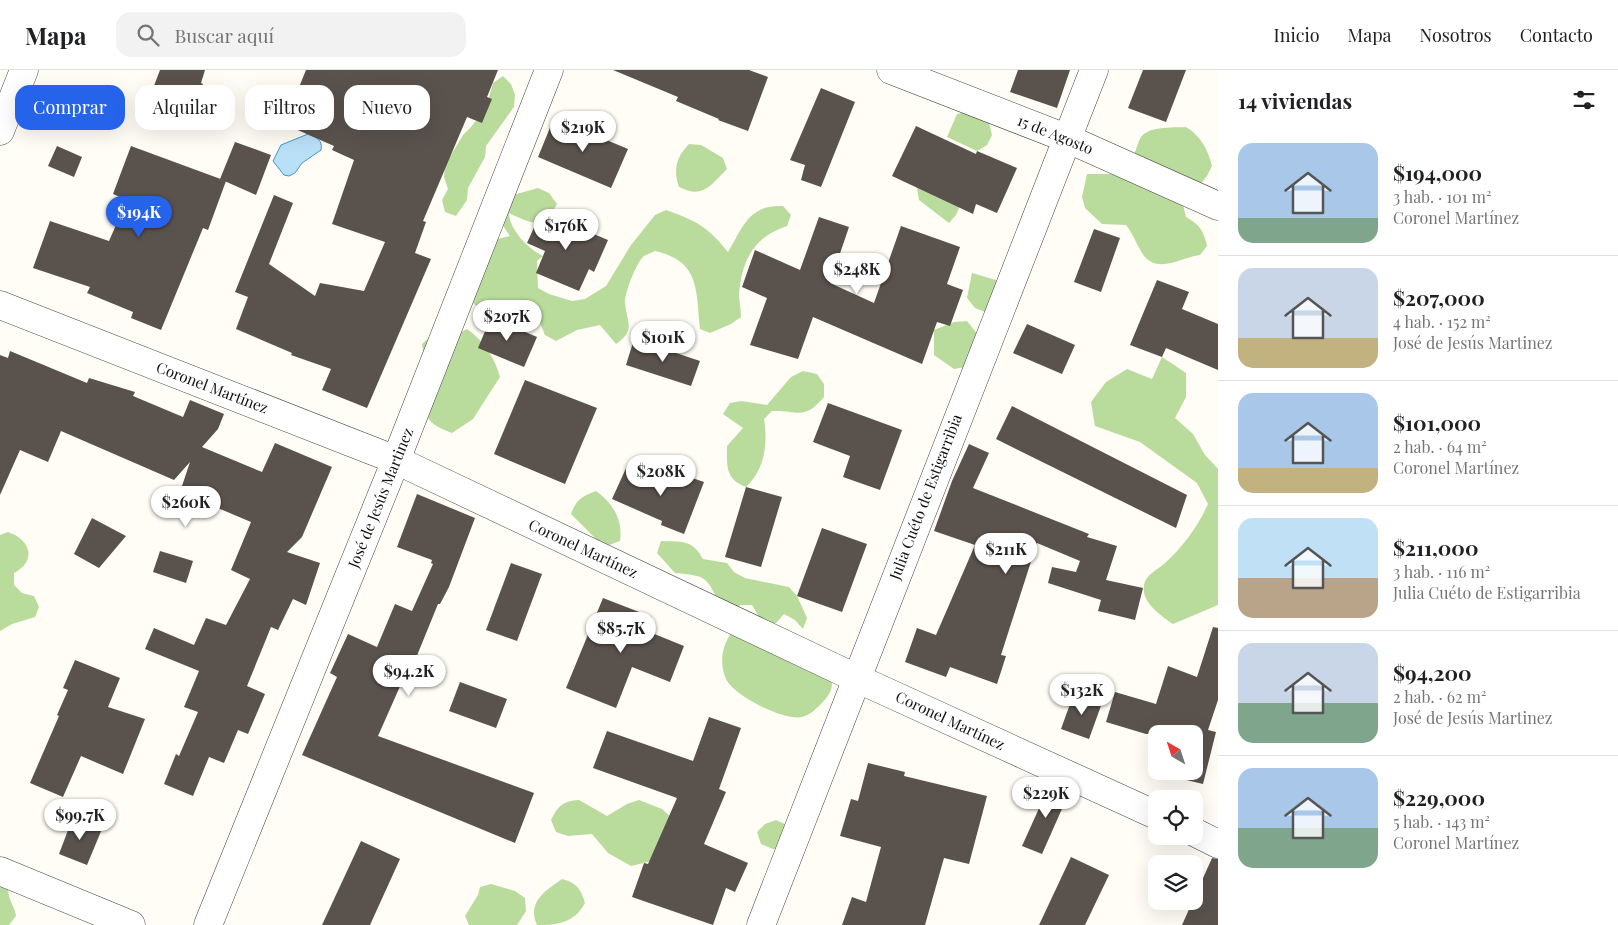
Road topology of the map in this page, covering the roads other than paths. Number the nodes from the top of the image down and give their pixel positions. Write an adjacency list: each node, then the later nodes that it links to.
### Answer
1 (24, 70): 5 (street)
2 (550, 70): 9 (street, José de Jesús Martinez)
3 (891, 70): 6 (street, 15 de Agosto)
4 (1094, 70): 6 (street, Julia Cuéto de Estigarribia)
5 (0, 131)
6 (1066, 138): 7 (street, 15 de Agosto); 10 (street, Julia Cuéto de Estigarribia)
7 (1218, 206)
8 (0, 305): 9 (street, Coronel Martínez)
9 (396, 460): 10 (street, Coronel Martínez); 16 (street, José de Jesús Martinez)
10 (856, 678): 11 (street, Coronel Martínez); 17 (street, Julia Cuéto de Estigarribia)
11 (1148, 811)
12 (1203, 836): 13 (street)
13 (1218, 844)
14 (0, 871): 15 (street)
15 (131, 925)
16 (208, 925)
17 (761, 925)

